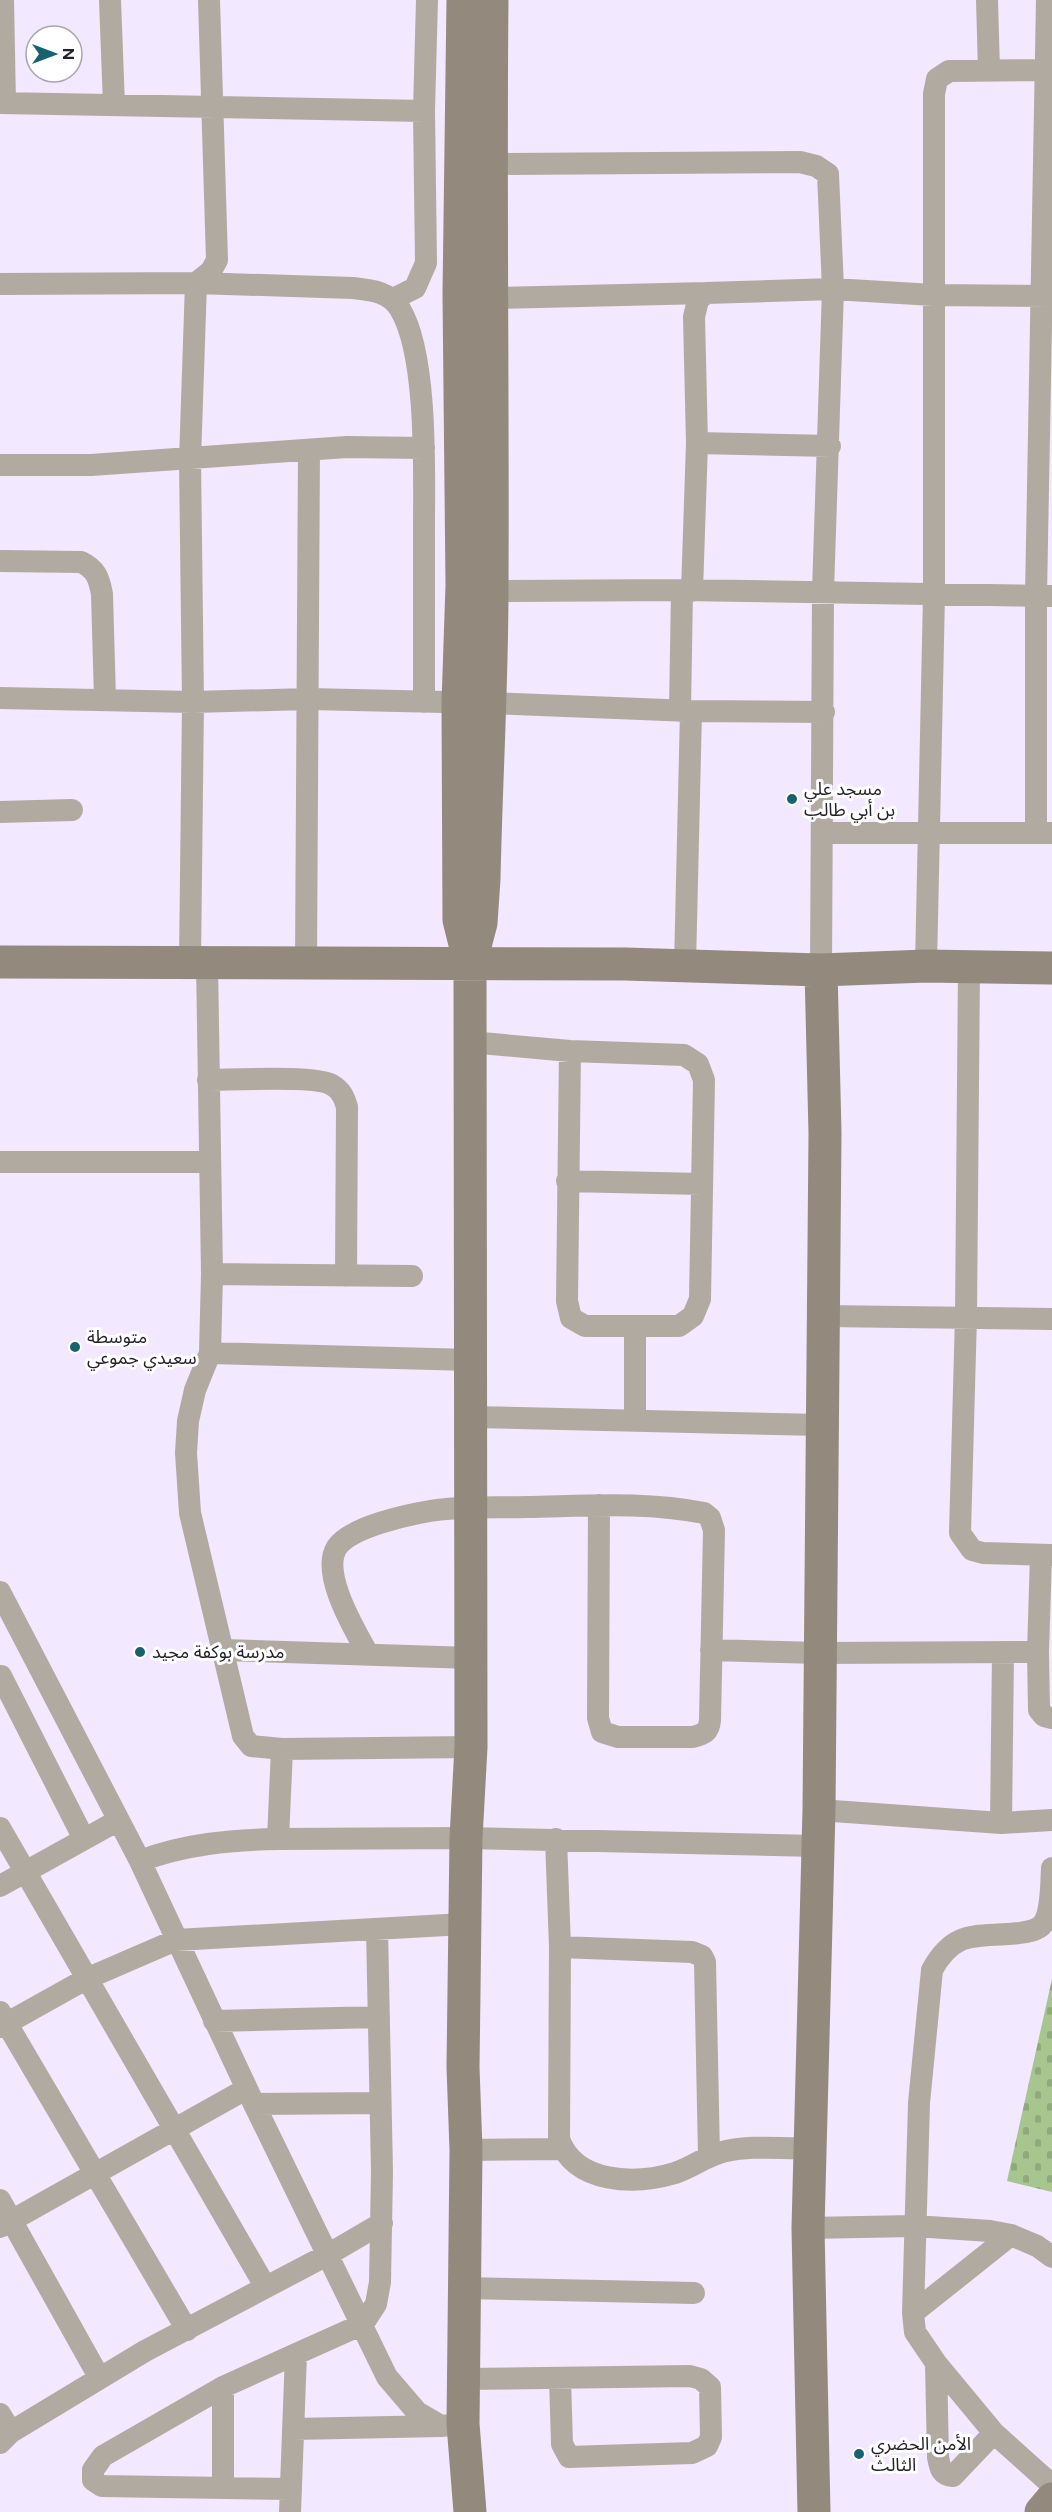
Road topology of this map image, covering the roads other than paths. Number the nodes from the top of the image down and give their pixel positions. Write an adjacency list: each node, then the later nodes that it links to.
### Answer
1 (3, 0): 11 (street)
2 (110, 0): 12 (street)
3 (209, 0): 13 (street)
4 (427, 0): 14 (street)
5 (463, 0): 41 (main road)
6 (492, 0): 15 (main road)
7 (987, 0): 9 (street)
8 (1047, 0): 10 (street)
9 (989, 70): 10 (street); 20 (street)
10 (1049, 70): 21 (street)
11 (3, 103): 12 (street)
12 (114, 105): 13 (street)
13 (211, 106): 14 (street); 16 (street)
14 (424, 111): 23 (street)
15 (490, 164): 18 (street); 22 (main road)
16 (196, 283): 17 (street); 23 (street); 28 (street)
17 (0, 284)
18 (833, 289): 19 (street); 20 (street); 25 (street)
19 (706, 293): 22 (street); 24 (street)
20 (933, 296): 21 (street); 34 (street)
21 (1046, 296): 35 (street)
22 (493, 298): 32 (main road)
23 (393, 299): 26 (street)
24 (697, 443): 25 (street); 31 (street)
25 (830, 446): 33 (street)
26 (424, 448): 27 (street); 40 (street)
27 (309, 450): 28 (street); 38 (street)
28 (190, 460): 29 (street); 39 (street)
29 (0, 465)
30 (0, 561): 37 (street)
31 (687, 590): 32 (street); 33 (street); 42 (street)
32 (492, 591): 41 (main road)
33 (823, 591): 34 (street); 43 (street)
34 (934, 595): 35 (street); 47 (street)
35 (1044, 596): 48 (street)
36 (0, 698): 37 (street)
37 (105, 699): 39 (street)
38 (308, 699): 39 (street); 40 (street); 51 (street)
39 (193, 702): 50 (street)
40 (424, 702): 41 (street)
41 (474, 703): 42 (street); 52 (main road)
42 (685, 711): 43 (street); 53 (street)
43 (824, 712): 46 (street)
44 (72, 810): 45 (street)
45 (0, 812)
46 (822, 833): 47 (street); 57 (street)
47 (927, 833): 48 (street); 54 (street)
48 (1044, 833)
49 (0, 962): 50 (main road)
50 (199, 962): 51 (main road); 60 (street)
51 (306, 963): 52 (main road)
52 (470, 964): 53 (main road); 58 (main road)
53 (685, 966): 57 (main road)
54 (926, 966): 55 (main road); 57 (main road)
55 (969, 967): 56 (main road); 69 (street)
56 (1052, 968)
57 (821, 969): 68 (main road)
58 (470, 1042): 59 (street); 73 (main road)
59 (570, 1051): 63 (street); 64 (street)
60 (208, 1080): 62 (street); 66 (street)
61 (0, 1162): 62 (street)
62 (208, 1162): 65 (street)
63 (567, 1180): 64 (street); 71 (street)
64 (702, 1184): 71 (street)
65 (212, 1274): 66 (street); 72 (street)
66 (346, 1276): 67 (street)
67 (412, 1276)
68 (824, 1316): 69 (street); 76 (main road)
69 (966, 1316): 70 (street); 79 (street)
70 (1052, 1319)
71 (635, 1327): 75 (street)
72 (210, 1353): 73 (street); 81 (street)
73 (471, 1360): 74 (main road)
74 (472, 1417): 75 (street); 78 (main road)
75 (635, 1419): 76 (street)
76 (822, 1425): 84 (main road)
77 (598, 1505): 78 (street); 82 (street); 82 (street)
78 (471, 1508): 86 (street); 88 (main road)
79 (1047, 1555): 83 (street)
80 (0, 1592): 87 (street)
81 (224, 1650): 86 (street); 92 (street)
82 (711, 1650): 84 (street)
83 (1038, 1652): 85 (street); 90 (street)
84 (819, 1653): 85 (street); 93 (main road)
85 (1003, 1653): 96 (street)
86 (368, 1654): 88 (street)
87 (33, 1658): 89 (street); 95 (street)
88 (471, 1658): 91 (main road)
89 (0, 1676): 99 (street)
90 (1052, 1718)
91 (471, 1747): 92 (street); 98 (main road)
92 (282, 1749): 100 (street)
93 (819, 1810): 96 (street); 102 (main road)
94 (1052, 1820): 96 (street)
95 (117, 1821): 99 (street); 103 (street)
96 (1001, 1823)
97 (0, 1828): 105 (street)
98 (466, 1838): 100 (street); 101 (street); 107 (main road)
99 (84, 1839): 105 (street)
100 (278, 1839): 103 (street)
101 (556, 1839): 102 (street); 110 (street)
102 (816, 1846): 118 (main road)
103 (140, 1861): 109 (street)
104 (1052, 1868): 126 (street)
105 (25, 1872): 106 (street); 111 (street)
106 (0, 1886)
107 (464, 1924): 108 (street); 120 (main road)
108 (377, 1929): 109 (street); 112 (street)
109 (176, 1940): 111 (street); 113 (street)
110 (560, 1947): 119 (street); 121 (street)
111 (86, 1979): 114 (street); 117 (street)
112 (379, 2017): 113 (street); 116 (street)
113 (214, 2020): 115 (street)
114 (2, 2021): 122 (street)
115 (250, 2096): 116 (street); 117 (street); 129 (street)
116 (380, 2103): 124 (street)
117 (174, 2128): 122 (street); 131 (street)
118 (809, 2148): 121 (street); 127 (main road)
119 (563, 2149): 120 (street); 121 (street)
120 (466, 2150): 132 (main road)
121 (709, 2155)
122 (96, 2175): 125 (street); 136 (street)
123 (0, 2200): 125 (street)
124 (382, 2223): 129 (street); 135 (street)
125 (6, 2224): 139 (street)
126 (914, 2226): 127 (street); 128 (street); 134 (street)
127 (808, 2228): 153 (main road)
128 (1011, 2235): 130 (street); 134 (street)
129 (329, 2254): 131 (street); 135 (street)
130 (1052, 2257)
131 (265, 2286): 136 (street)
132 (464, 2289): 133 (street); 140 (main road)
133 (694, 2293)
134 (913, 2313): 138 (street)
135 (363, 2324): 137 (street); 143 (street)
136 (187, 2330): 139 (street)
137 (296, 2354): 142 (street); 145 (street)
138 (936, 2364): 146 (street); 146 (street)
139 (99, 2377): 144 (street)
140 (464, 2379): 141 (street); 143 (main road)
141 (560, 2379): 141 (street)
142 (223, 2387): 148 (street); 148 (street)
143 (452, 2425): 145 (street); 152 (main road)
144 (4, 2429)
145 (293, 2430): 149 (street)
146 (994, 2433): 147 (street)
147 (1052, 2485)
148 (223, 2488): 149 (street)
149 (291, 2489): 151 (street)
150 (1052, 2499): 154 (main road)
151 (290, 2512)
152 (470, 2512)
153 (814, 2512)
154 (1041, 2512)

